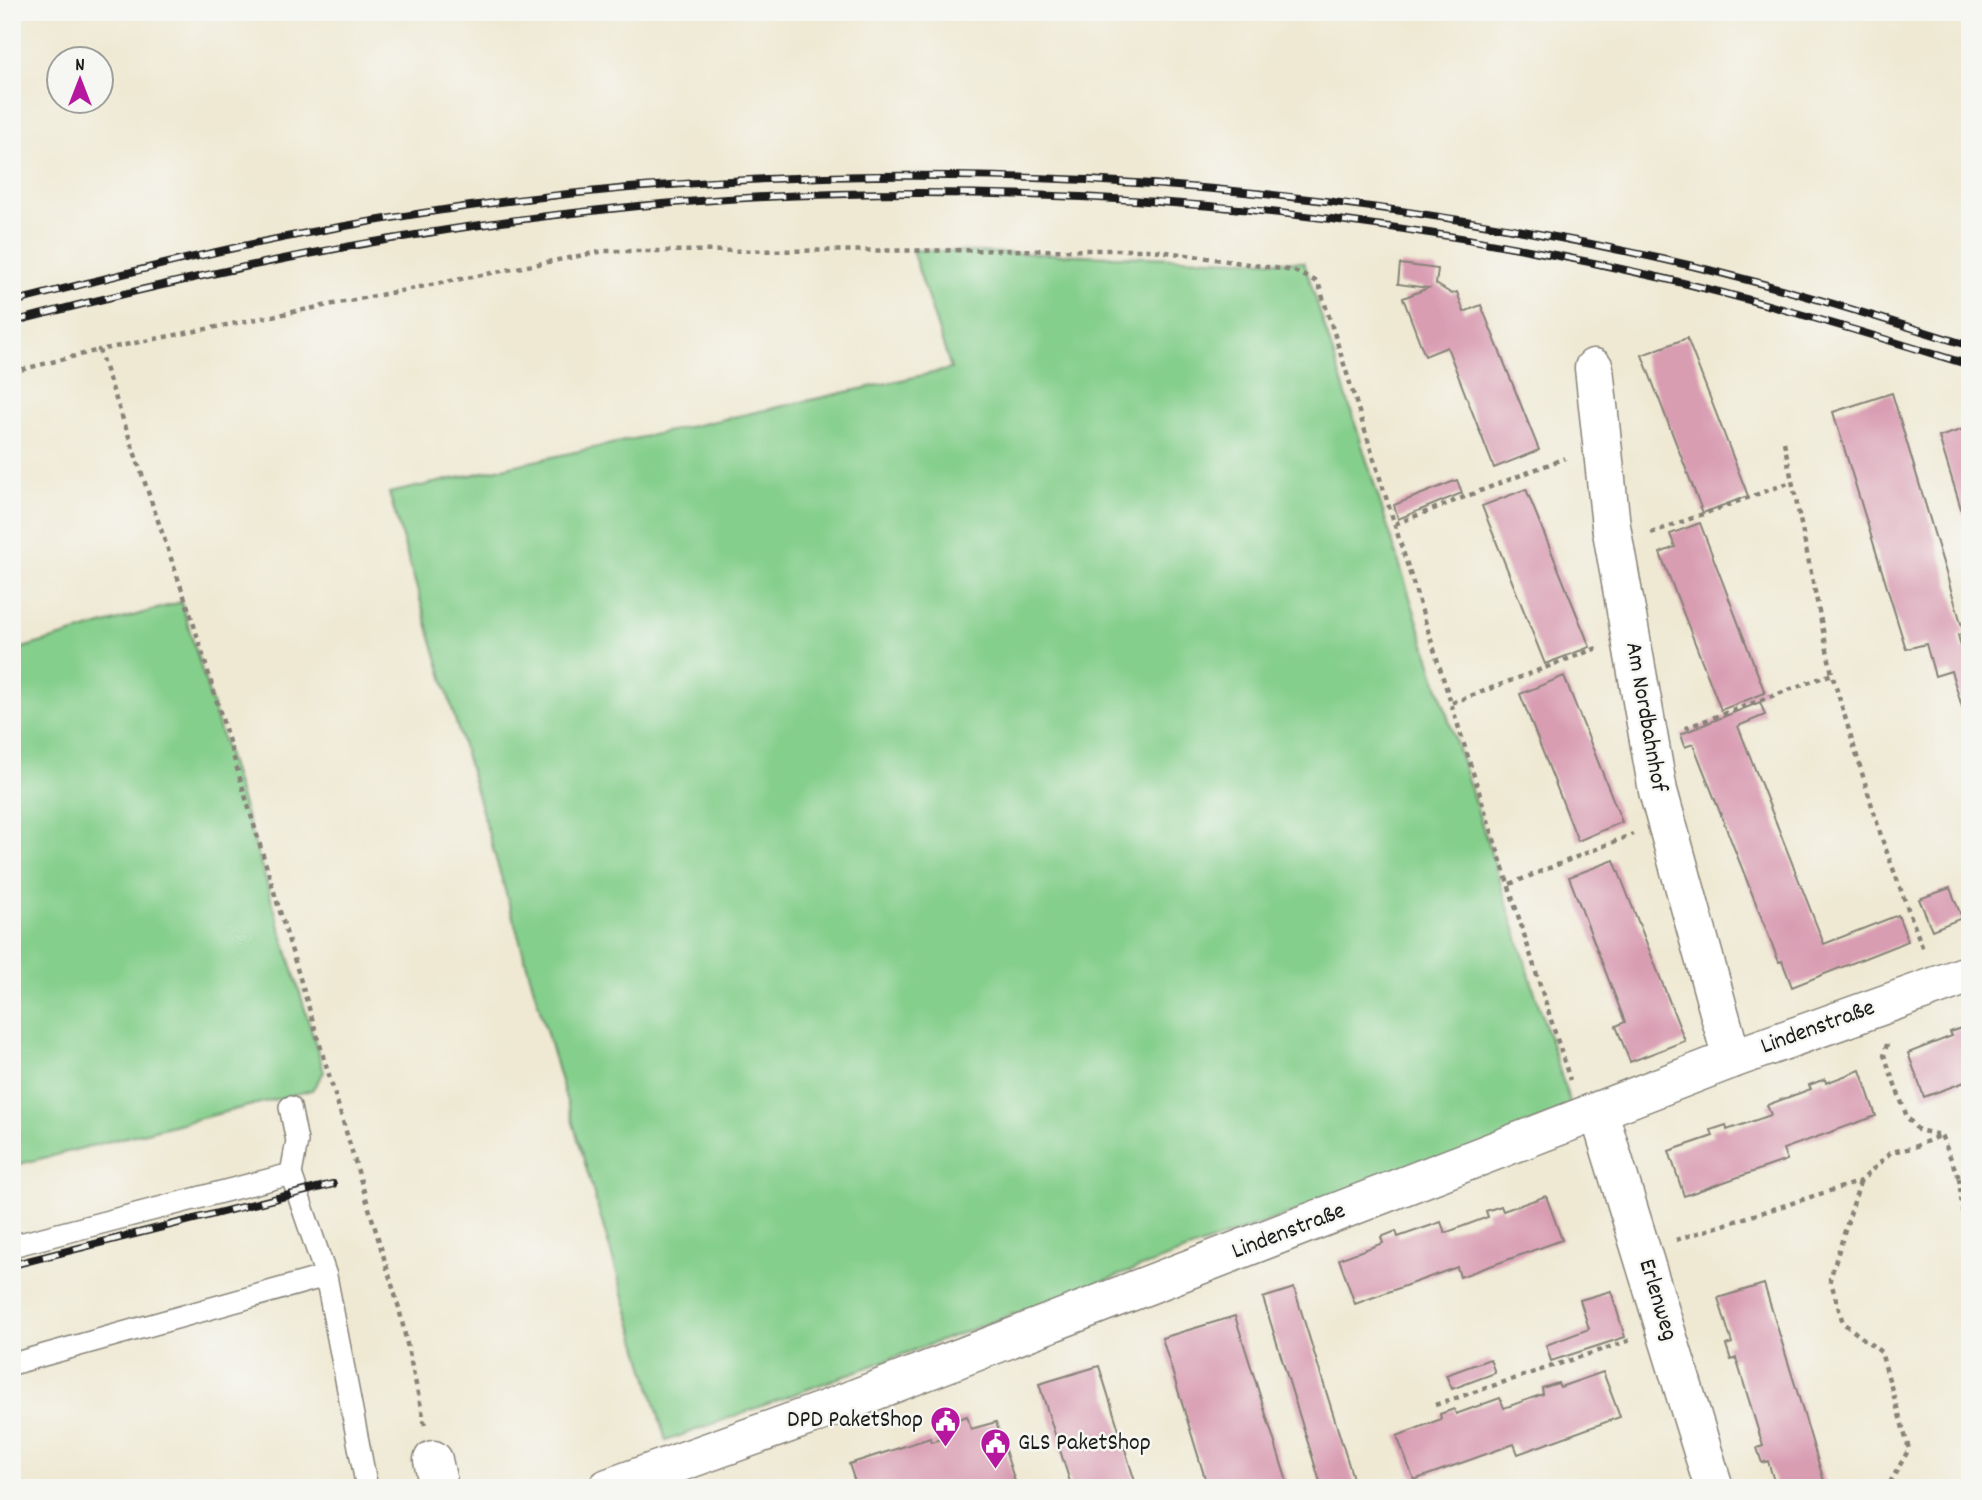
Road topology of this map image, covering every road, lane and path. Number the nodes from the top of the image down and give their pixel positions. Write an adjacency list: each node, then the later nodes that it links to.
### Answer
1 (99, 350): 3 (path); 7 (path); 32 (path)
2 (1594, 368): 5 (street, Am Nordbahnhof)
3 (12, 372)
4 (1784, 442): 6 (path)
5 (1602, 444): 7 (path); 8 (street, Am Nordbahnhof)
6 (1791, 482): 8 (path); 10 (path)
7 (1395, 524): 11 (path)
8 (1615, 546): 9 (street, Am Nordbahnhof)
9 (1630, 635): 11 (path); 12 (street, Am Nordbahnhof)
10 (1832, 674): 12 (path); 15 (path)
11 (1452, 703): 14 (path)
12 (1649, 741): 13 (street, Am Nordbahnhof)
13 (1666, 821): 14 (path); 17 (street, Am Nordbahnhof)
14 (1510, 884): 19 (path)
15 (1953, 980): 16 (street, Lindenstraße)
16 (1898, 999): 17 (street, Lindenstraße); 20 (path)
17 (1732, 1059): 19 (street, Lindenstraße)
18 (290, 1107): 22 (lane)
19 (1590, 1116): 26 (street, Erlenweg); 34 (street, Lindenstraße)
20 (1941, 1135): 23 (path); 24 (path)
21 (1970, 1172): 23 (path)
22 (291, 1174): 25 (lane); 27 (lane)
23 (1959, 1178): 28 (path)
24 (1861, 1181): 26 (path); 36 (path)
25 (12, 1246)
26 (1641, 1250): 29 (street, Erlenweg)
27 (326, 1276): 30 (lane); 33 (lane)
28 (1970, 1283)
29 (1665, 1329): 31 (path); 35 (street, Erlenweg)
30 (12, 1364)
31 (1435, 1405)
32 (436, 1474)
33 (368, 1488)
34 (607, 1488)
35 (1714, 1488)
36 (1887, 1488)

